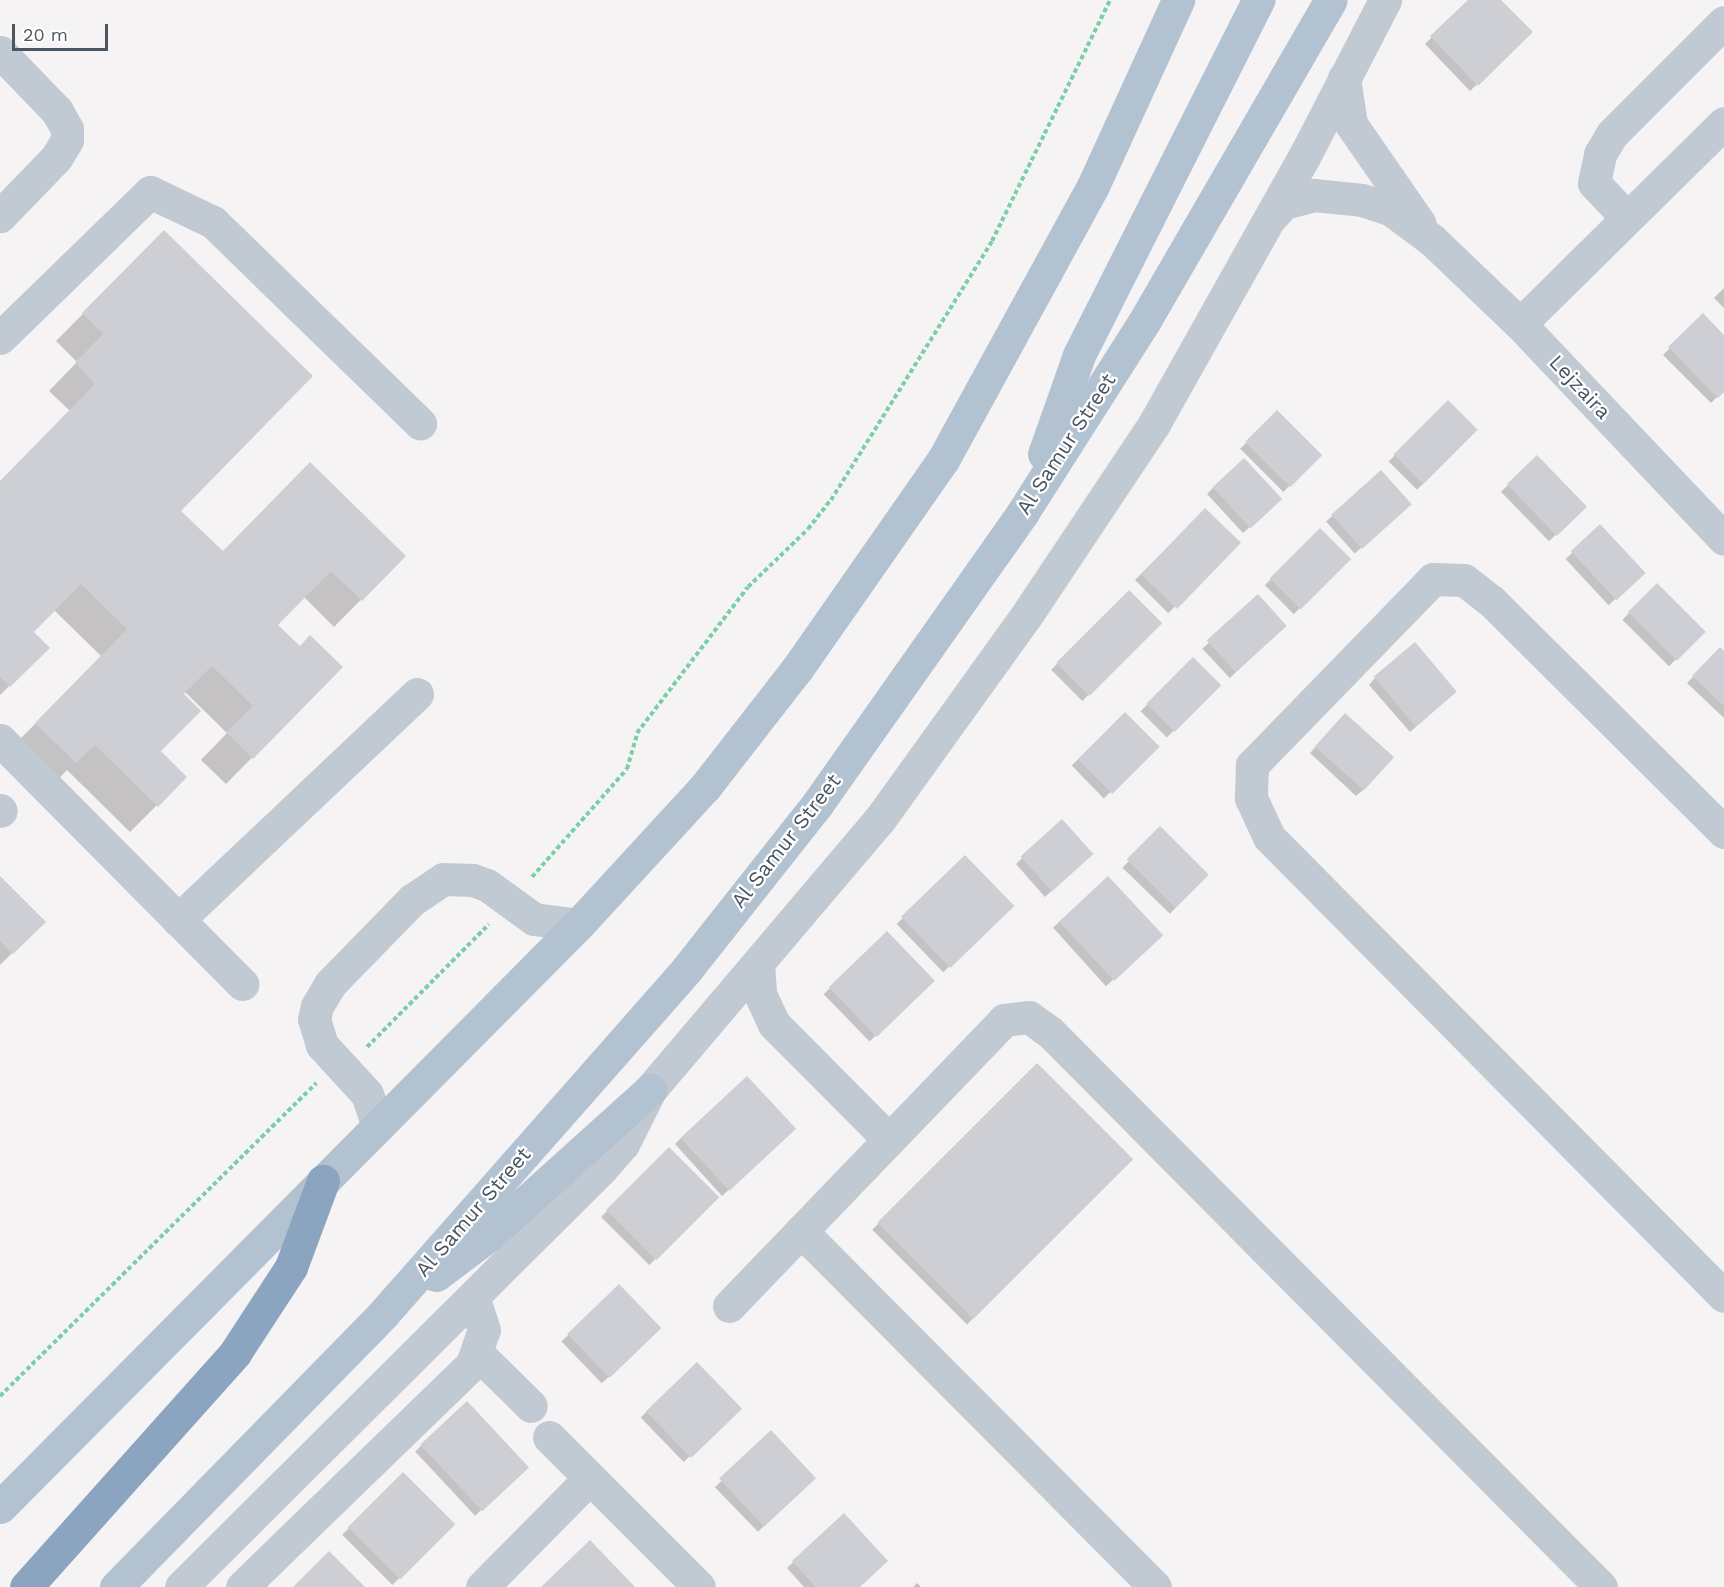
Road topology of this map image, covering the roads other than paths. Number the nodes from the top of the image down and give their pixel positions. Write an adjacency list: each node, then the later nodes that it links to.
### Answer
1 (1178, 0): 22 (main road)
2 (1258, 0): 16 (main road)
3 (1330, 0): 16 (main road, Al Samur Street)
4 (1385, 0): 7 (street)
5 (1724, 22): 10 (street)
6 (0, 52): 9 (street)
7 (1344, 78): 11 (street); 12 (street, Lejzaira)
8 (1724, 123): 10 (street)
9 (0, 216)
10 (1627, 218): 13 (street)
11 (1266, 222): 12 (street, Lejzaira); 23 (street)
12 (1432, 240): 13 (street, Lejzaira)
13 (1520, 324): 17 (street, Lejzaira)
14 (0, 338): 15 (street)
15 (420, 423)
16 (1023, 512): 35 (main road, Al Samur Street)
17 (1724, 539)
18 (417, 694): 21 (street)
19 (0, 740): 21 (street)
20 (1724, 832): 32 (street)
21 (178, 920): 24 (street)
22 (578, 924): 28 (main road); 28 (street)
23 (758, 963): 25 (street); 26 (street)
24 (242, 984)
25 (774, 1024): 26 (street); 29 (street)
26 (705, 1025): 27 (street)
27 (650, 1090): 33 (street); 35 (main road)
28 (378, 1126): 30 (main road)
29 (889, 1140): 31 (street); 48 (street)
30 (323, 1181): 40 (main road); 41 (highway)
31 (801, 1231): 34 (street); 47 (street)
32 (1719, 1282)
33 (473, 1297): 36 (street); 43 (street)
34 (729, 1306)
35 (384, 1313): 42 (main road, Al Samur Street)
36 (478, 1354): 37 (street); 44 (street)
37 (531, 1407)
38 (549, 1437): 39 (street)
39 (590, 1478): 45 (street); 46 (street)
40 (0, 1507)
41 (26, 1587)
42 (116, 1587)
43 (181, 1587)
44 (242, 1587)
45 (482, 1587)
46 (699, 1587)
47 (1155, 1587)
48 (1601, 1587)

